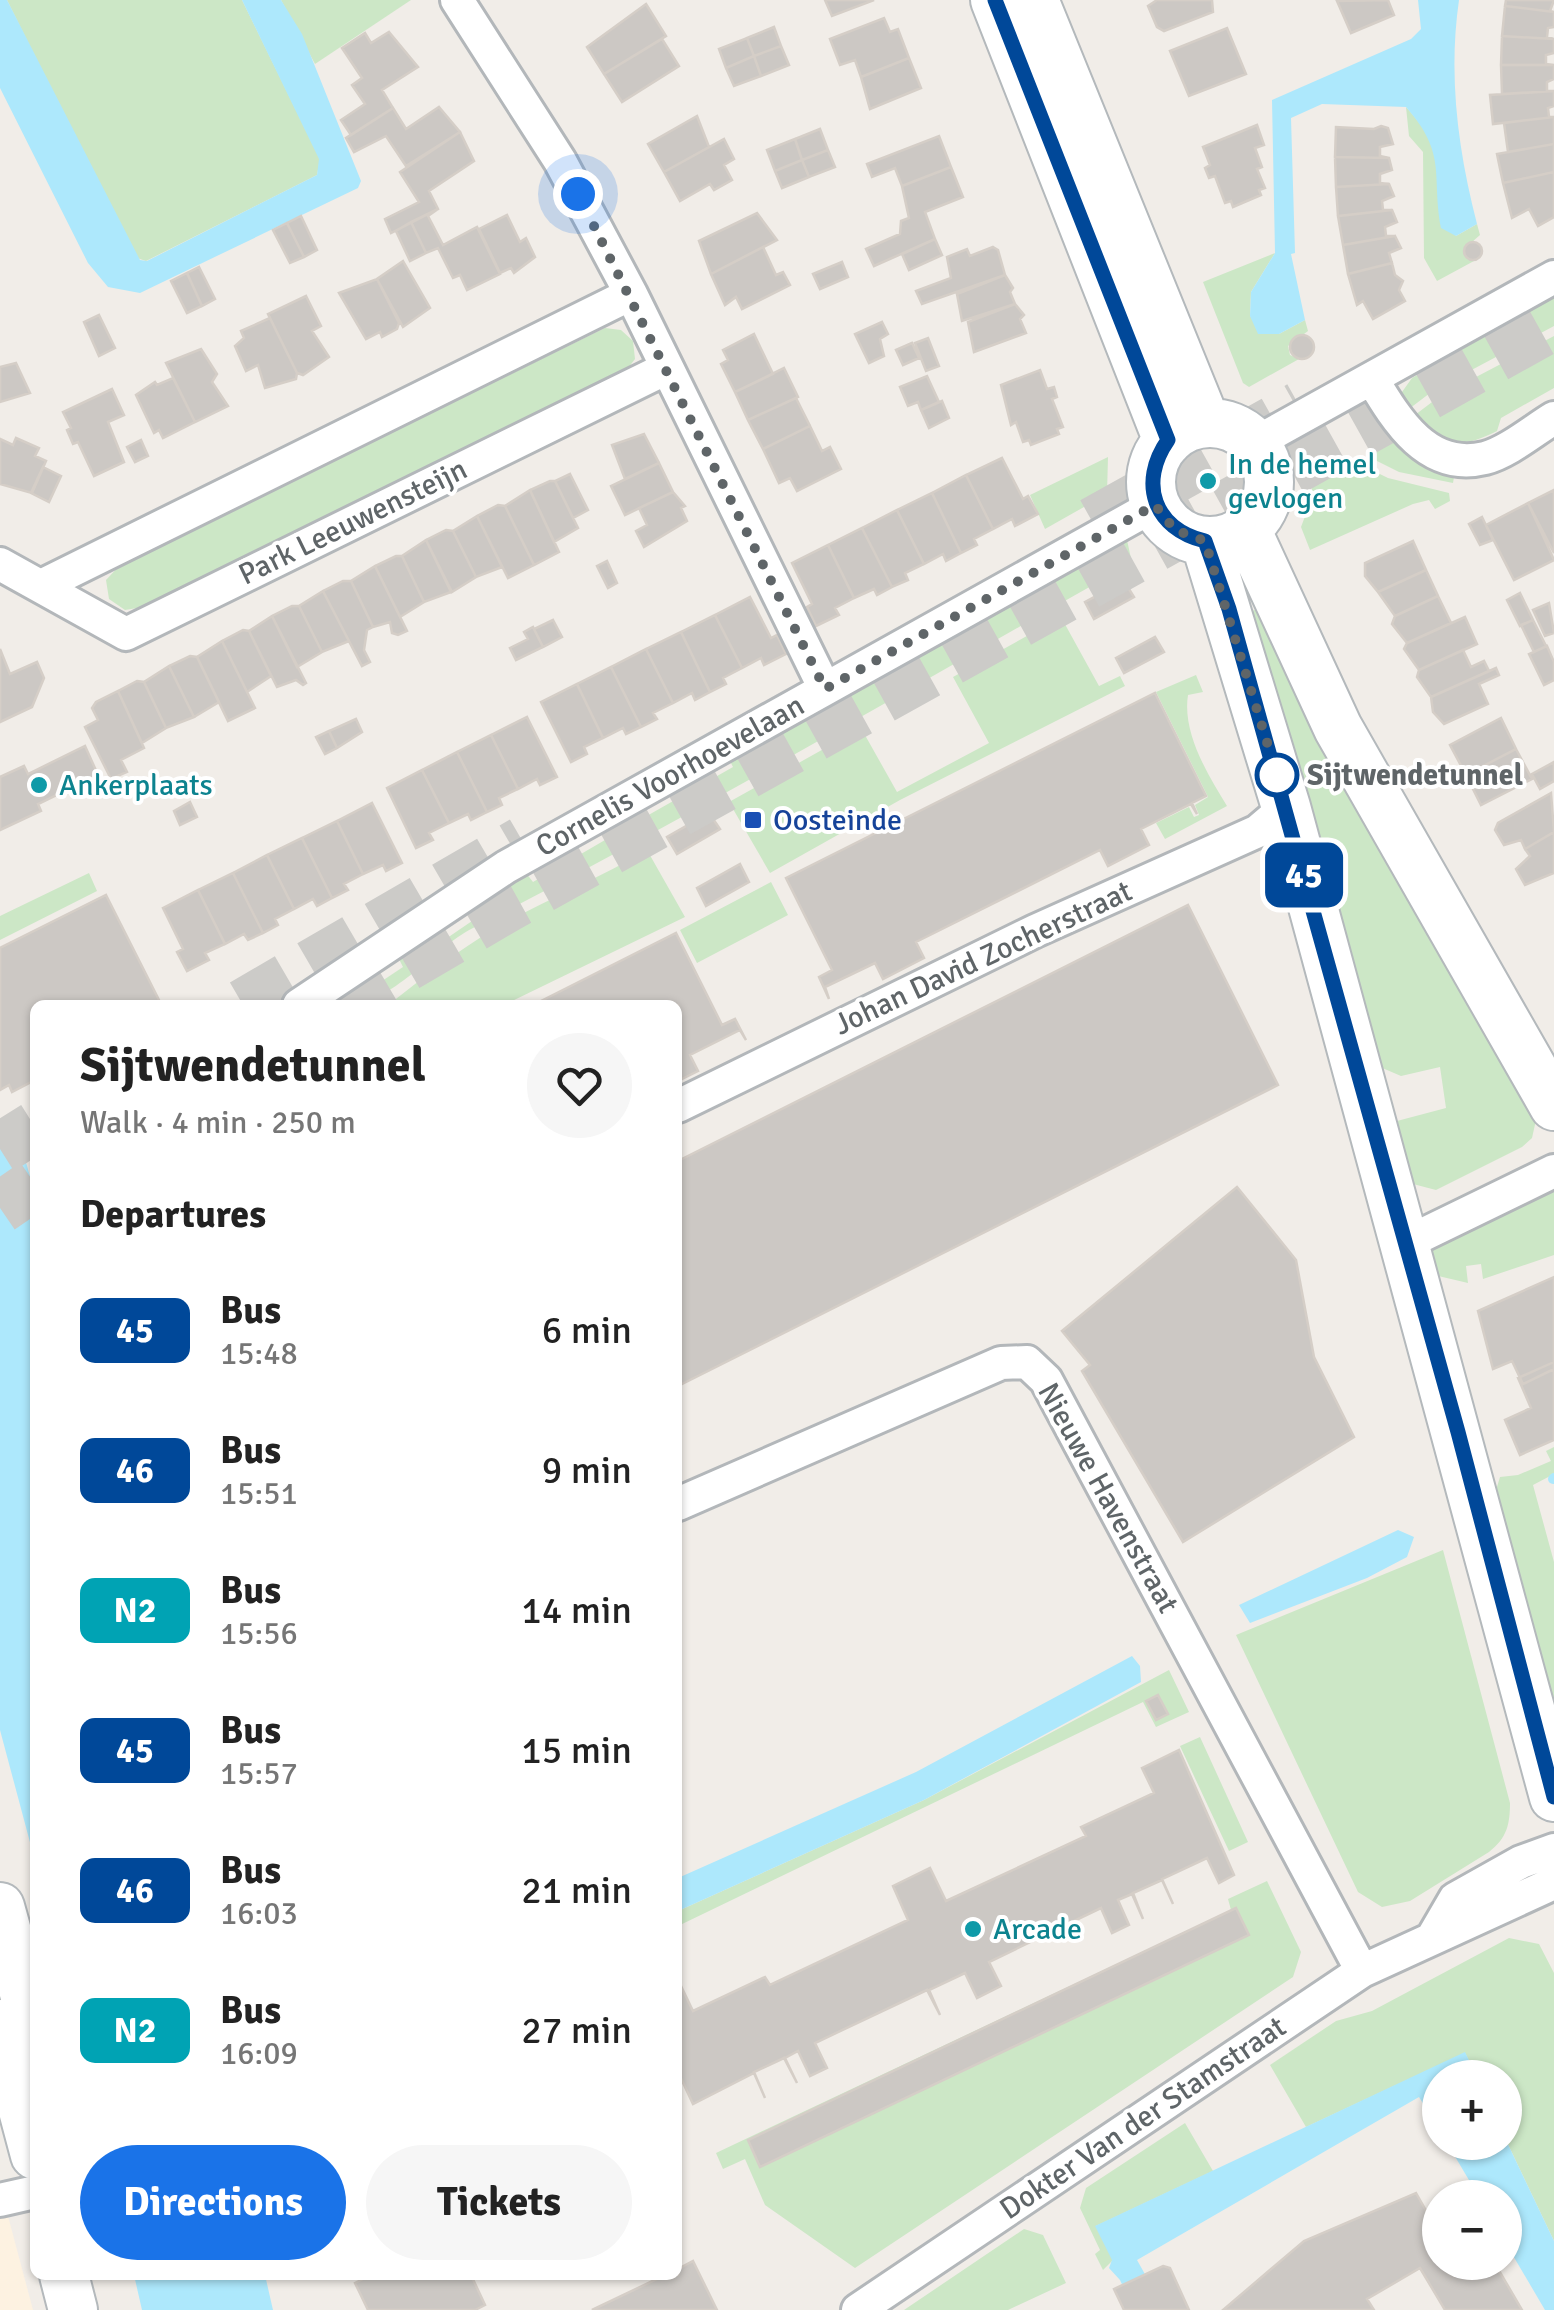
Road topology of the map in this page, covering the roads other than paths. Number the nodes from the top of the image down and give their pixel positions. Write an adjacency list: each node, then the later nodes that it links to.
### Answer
1 (457, 0): 7 (street)
2 (973, 0): 8 (street)
3 (995, 0): 8 (street)
4 (1034, 0): 8 (street)
5 (1056, 0): 8 (street)
6 (1554, 278): 10 (street)
7 (632, 294): 9 (street); 17 (street)
8 (1143, 326): 12 (street)
9 (667, 368): 17 (street, Park Leeuwensteijn); 18 (street)
10 (1372, 379): 11 (street); 13 (street)
11 (1554, 418)
12 (1187, 432): 13 (street); 14 (street)
13 (1255, 444): 15 (street)
14 (1155, 505): 15 (street); 18 (street, Cornelis Voorhoevelaan)
15 (1226, 535): 19 (street); 22 (street)
16 (0, 564): 17 (street, Park Leeuwensteijn)
17 (43, 584)
18 (825, 689): 20 (street, Cornelis Voorhoevelaan)
19 (1286, 806): 21 (street, Johan David Zocherstraat); 24 (street)
20 (307, 1000)
21 (682, 1104)
22 (1554, 1106)
23 (1554, 1171): 24 (street)
24 (1406, 1244): 26 (street)
25 (682, 1502): 31 (street, Nieuwe Havenstraat)
26 (1554, 1797)
27 (1554, 1850): 30 (street, Dokter Van der Stamstraat)
28 (1554, 1883): 30 (street, Dokter Van der Stamstraat)
29 (0, 1907): 32 (street)
30 (1434, 1935): 31 (street, Dokter Van der Stamstraat)
31 (1362, 1972): 41 (street, Dokter Van der Stamstraat)
32 (30, 2014)
33 (0, 2024): 34 (street)
34 (30, 2136)
35 (30, 2193): 36 (street)
36 (0, 2200)
37 (65, 2280): 39 (street)
38 (96, 2280): 40 (street)
39 (72, 2310)
40 (103, 2310)
41 (858, 2310)

